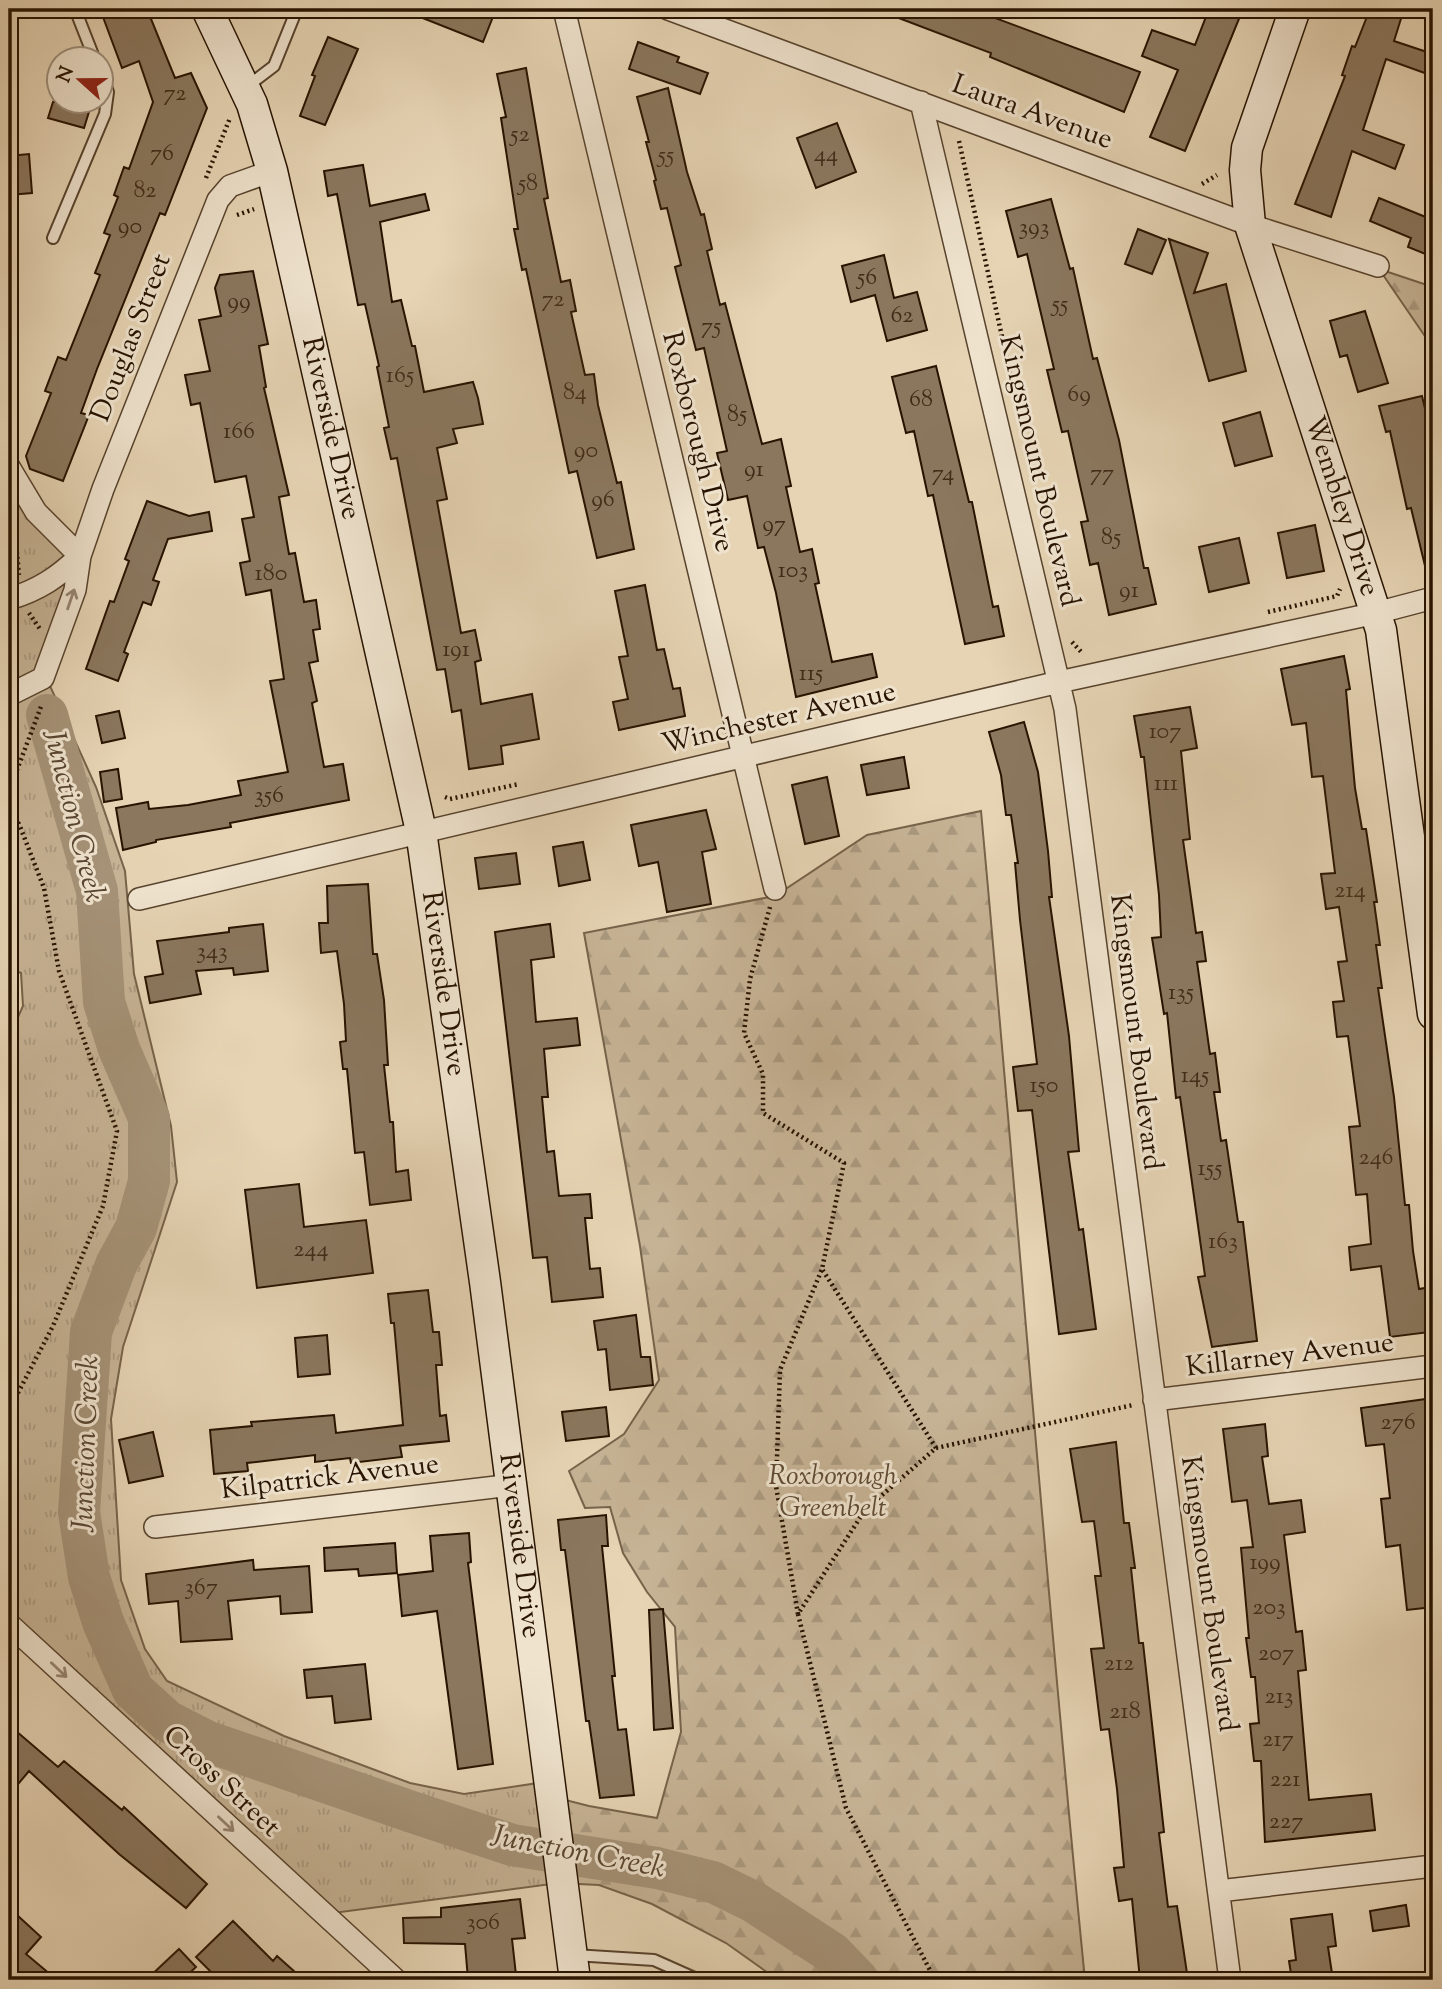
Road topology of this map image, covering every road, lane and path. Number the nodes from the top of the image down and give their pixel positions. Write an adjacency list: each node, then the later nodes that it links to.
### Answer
1 (75, 9): 7 (lane)
2 (207, 9): 8 (street, Riverside Drive)
3 (297, 9): 8 (lane)
4 (564, 9): 27 (street, Roxborough Drive)
5 (668, 9): 9 (street, Laura Avenue)
6 (1295, 9): 14 (street, Wembley Drive)
7 (90, 46)
8 (236, 99): 11 (path); 12 (street, Riverside Drive)
9 (922, 102): 14 (street, Laura Avenue); 24 (street, Kingsmount Boulevard)
10 (104, 116): 15 (lane)
11 (235, 125)
12 (260, 175): 13 (path); 19 (street, Douglas Street); 30 (street, Riverside Drive)
13 (256, 219)
14 (1250, 225): 16 (street, Laura Avenue); 22 (street, Wembley Drive)
15 (53, 238)
16 (1378, 266)
17 (9, 467): 19 (street)
18 (9, 531): 20 (path)
19 (80, 556): 20 (street, Douglas Street); 23 (street, Douglas Street, one-way to 19)
20 (15, 597): 23 (path)
21 (1433, 597): 22 (street, Winchester Avenue)
22 (1376, 613): 24 (street, Winchester Avenue); 33 (street, Wembley Drive)
23 (56, 641): 26 (street, Douglas Street)
24 (1059, 682): 27 (street, Winchester Avenue); 36 (street, Kingsmount Boulevard)
25 (46, 693): 28 (path)
26 (9, 695)
27 (744, 757): 30 (street, Winchester Avenue); 31 (street, Roxborough Drive)
28 (9, 791)
29 (9, 816): 37 (path)
30 (421, 831): 32 (street, Winchester Avenue); 39 (street, Riverside Drive)
31 (775, 889): 34 (path)
32 (139, 899)
33 (1433, 1014)
34 (822, 1269): 38 (path); 41 (path)
35 (1433, 1366): 36 (street, Killarney Avenue)
36 (1154, 1400): 38 (path); 44 (street, Kingsmount Boulevard)
37 (9, 1410)
38 (936, 1448): 41 (path)
39 (512, 1485): 40 (street, Kilpatrick Avenue); 45 (street, Riverside Drive)
40 (155, 1527)
41 (798, 1614): 48 (path)
42 (9, 1624): 46 (street, Cross Street, one-way to 46)
43 (1433, 1866): 44 (street)
44 (1219, 1891): 49 (street, Kingsmount Boulevard)
45 (573, 1967): 47 (lane)
46 (396, 1980)
47 (699, 1980)
48 (935, 1980)
49 (1230, 1980)

